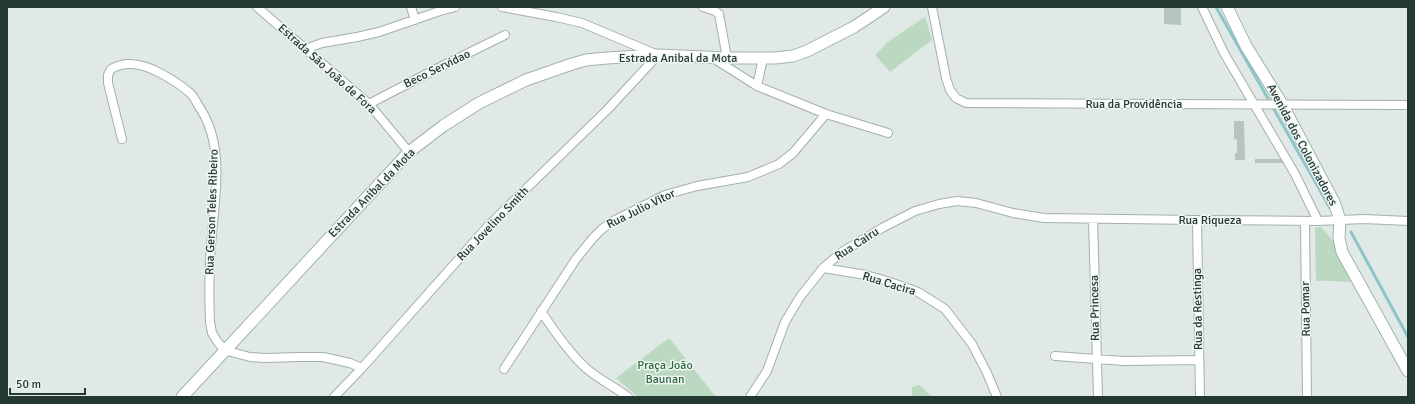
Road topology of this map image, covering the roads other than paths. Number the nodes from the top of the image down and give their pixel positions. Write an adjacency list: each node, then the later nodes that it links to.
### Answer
1 (257, 7): 12 (street, Estrada São João de Fora)
2 (411, 7): 10 (street)
3 (454, 7): 10 (street)
4 (502, 7): 13 (street)
5 (704, 7): 15 (street)
6 (884, 7): 16 (street, Estrada Anibal da Mota)
7 (932, 7): 19 (street, Rua da Providência)
8 (1202, 7): 19 (street, Avenida dos Colonizadores)
9 (1227, 7): 20 (street, Avenida dos Colonizadores)
10 (415, 20): 12 (street)
11 (505, 35): 18 (street, Beco Servidao)
12 (305, 49): 18 (street, Estrada São João de Fora)
13 (658, 55): 14 (street, Estrada Anibal da Mota); 25 (street, Estrada Anibal da Mota); 39 (street, Rua Jovelino Smith)
14 (712, 57): 15 (street, Estrada Anibal da Mota); 17 (street)
15 (727, 58): 16 (street, Estrada Anibal da Mota)
16 (763, 58): 17 (street)
17 (757, 86): 22 (street)
18 (369, 104): 25 (street, Estrada São João de Fora)
19 (1257, 104): 20 (street, Rua da Providência); 31 (street, Avenida dos Colonizadores)
20 (1278, 104): 21 (street, Rua da Providência); 29 (street, Avenida dos Colonizadores)
21 (1408, 105)
22 (826, 114): 23 (street); 34 (street, Rua Julio Vitor)
23 (888, 133)
24 (122, 139): 35 (street, Rua Gerson Teles Ribeiro)
25 (410, 152): 35 (street, Estrada Anibal da Mota)
26 (1013, 213): 27 (street, Rua Riqueza); 33 (street, Rua Cairu)
27 (1093, 219): 28 (street, Rua Riqueza); 37 (street, Rua Princesa)
28 (1197, 220): 30 (street, Rua Riqueza); 38 (street, Rua da Restinga)
29 (1340, 220): 31 (street, Rua Riqueza); 32 (street, Rua Riqueza); 41 (street, Avenida dos Colonizadores)
30 (1305, 221): 31 (street, Rua Riqueza); 49 (street, Rua Pomar)
31 (1318, 221)
32 (1408, 221)
33 (823, 268): 45 (street, Rua Cairu); 46 (street, Rua Cacira)
34 (541, 311): 40 (street, Rua Julio Vitor); 44 (street)
35 (224, 350): 39 (street); 42 (street, Estrada Anibal da Mota)
36 (1055, 356): 37 (street)
37 (1097, 360): 38 (street); 47 (street, Rua Princesa)
38 (1199, 360): 48 (street, Rua da Restinga)
39 (362, 368): 43 (street, Rua Jovelino Smith)
40 (504, 369)
41 (1408, 370)
42 (182, 397)
43 (334, 397)
44 (628, 397)
45 (750, 397)
46 (997, 397)
47 (1098, 397)
48 (1200, 397)
49 (1307, 397)

